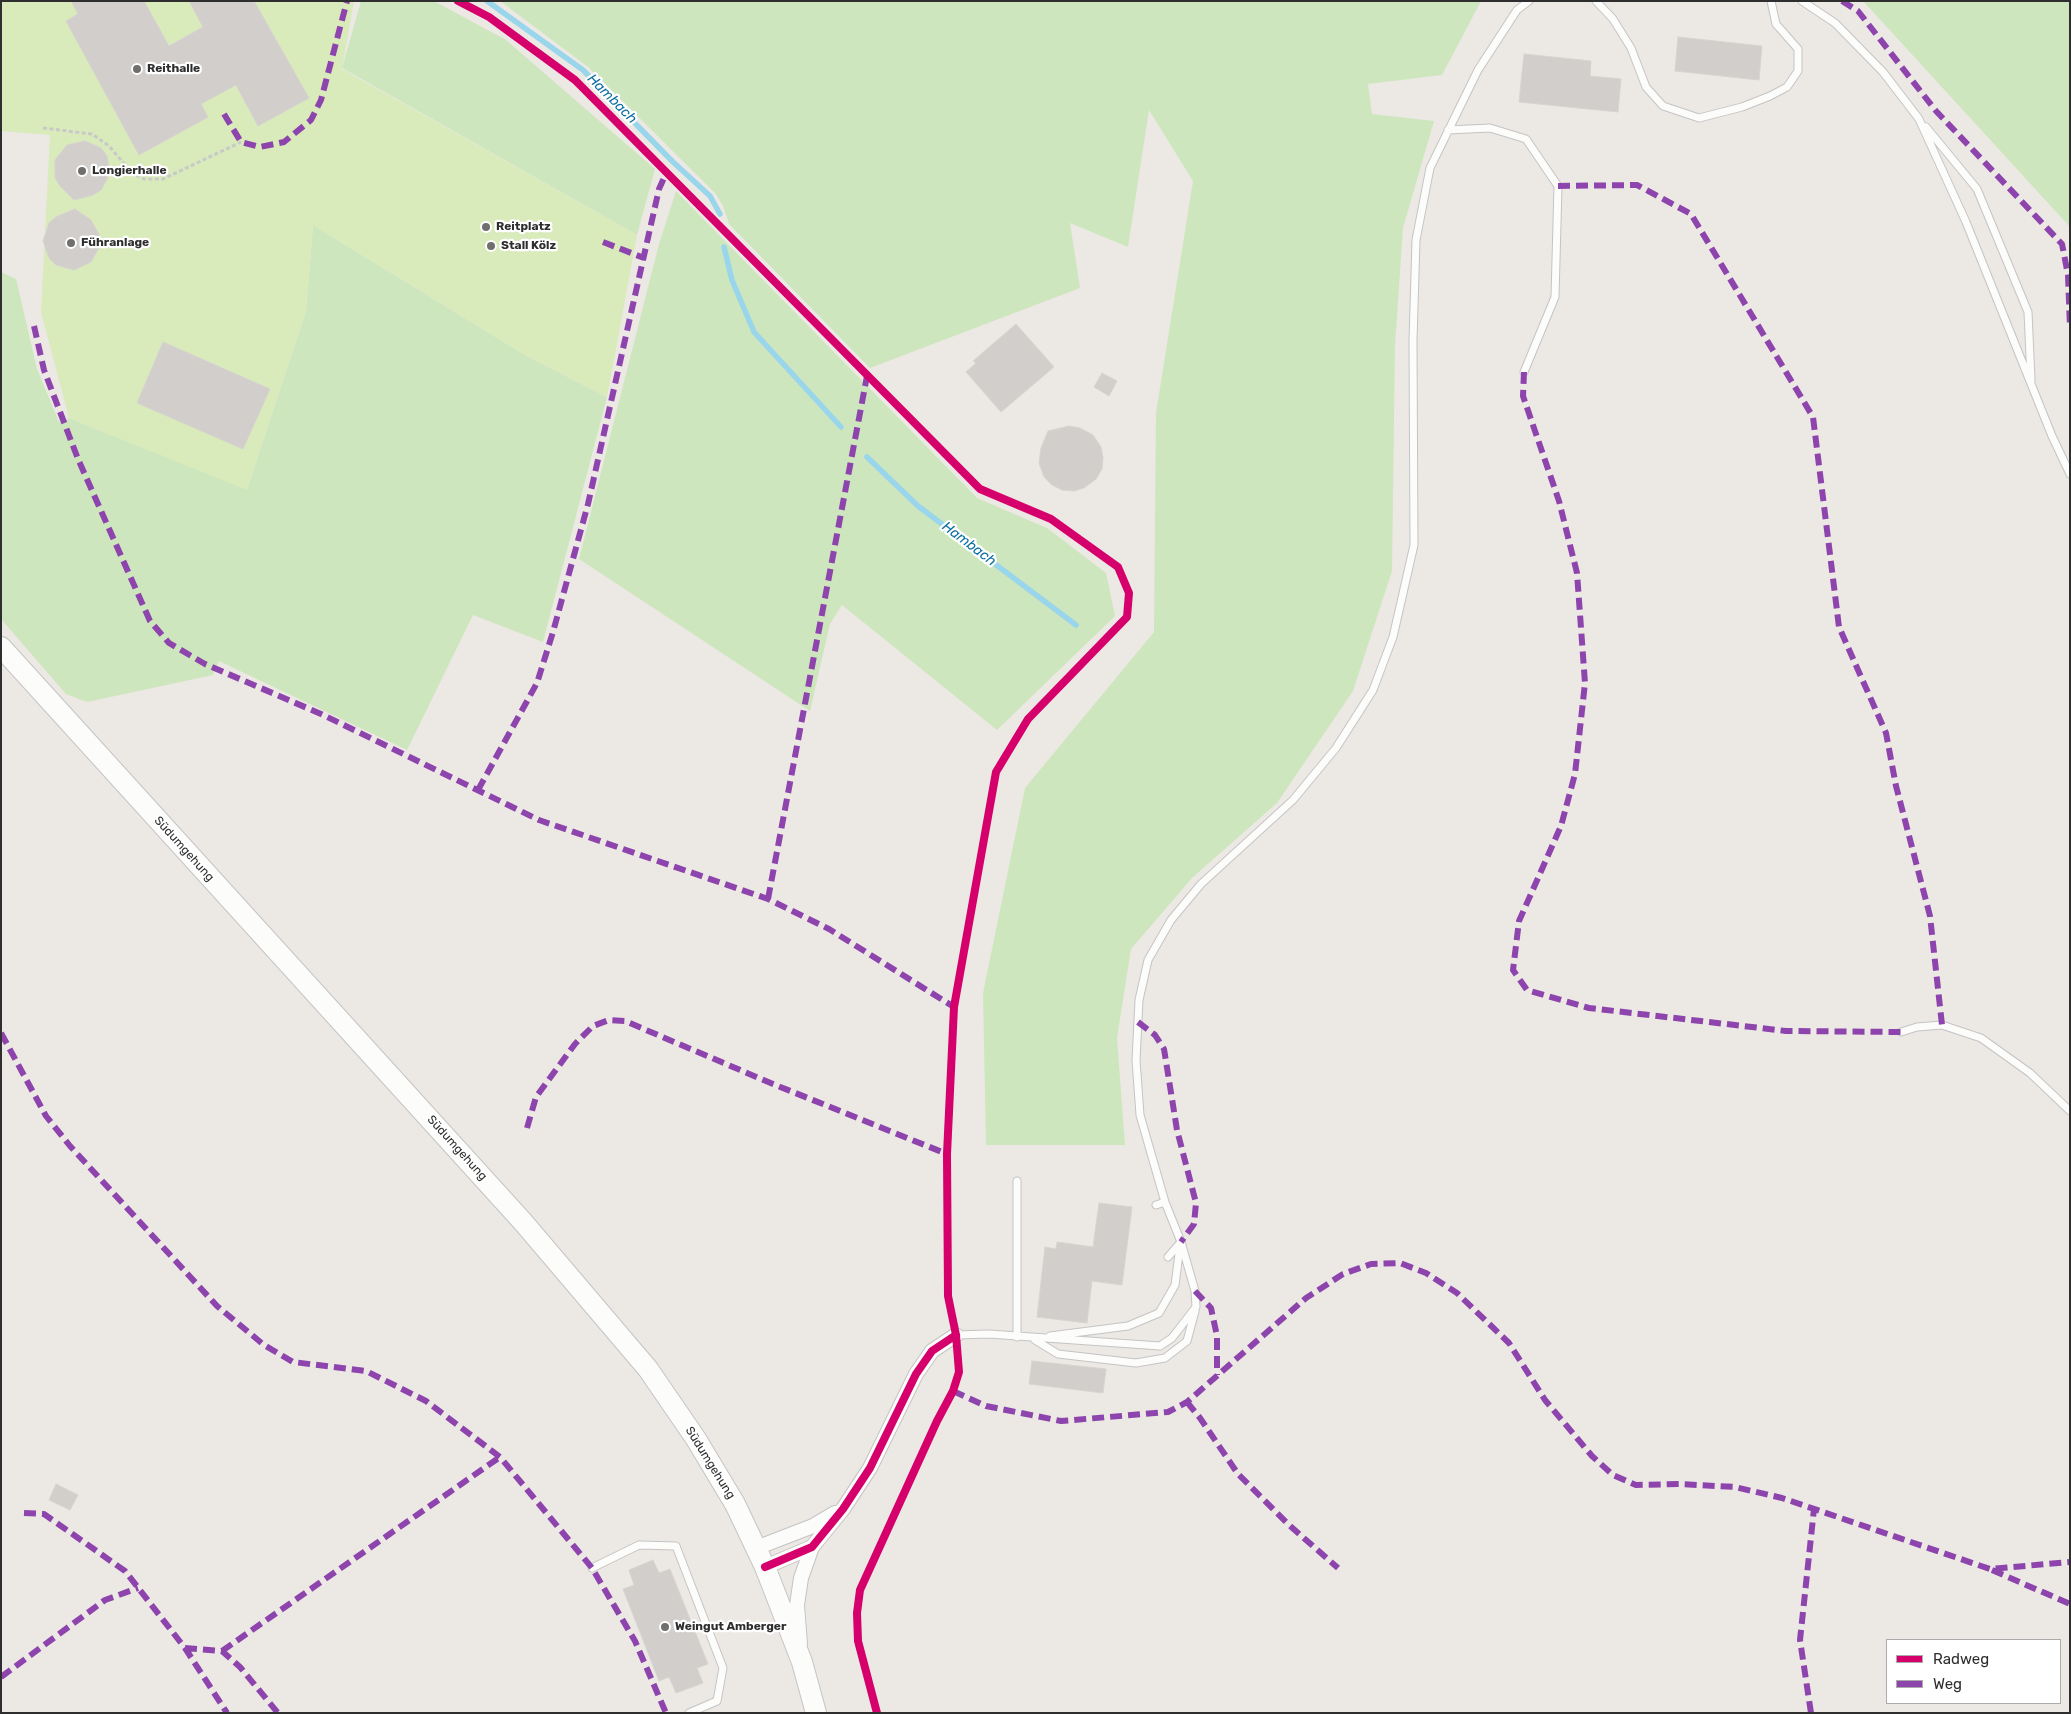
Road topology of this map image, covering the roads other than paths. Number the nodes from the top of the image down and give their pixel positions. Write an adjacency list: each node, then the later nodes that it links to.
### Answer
1 (1529, 1): 6 (lane)
2 (1596, 1): 3 (lane)
3 (1771, 1)
4 (1802, 1): 5 (lane)
5 (1919, 119): 8 (lane); 8 (lane)
6 (1448, 130): 7 (lane); 14 (lane)
7 (1524, 372)
8 (2032, 385): 9 (lane)
9 (2070, 474)
10 (1, 647): 24 (main road, Südumgehung)
11 (1901, 1032): 12 (lane)
12 (2070, 1111)
13 (1017, 1181): 20 (lane)
14 (1165, 1202): 15 (lane); 16 (lane)
15 (1156, 1205)
16 (1181, 1242): 17 (lane); 18 (lane); 21 (lane)
17 (1168, 1257)
18 (1196, 1306): 21 (lane); 21 (lane)
19 (956, 1335): 20 (lane); 22 (street)
20 (1017, 1337): 21 (lane)
21 (1032, 1338)
22 (843, 1509): 23 (street); 24 (street)
23 (812, 1547): 25 (street); 27 (street)
24 (756, 1548): 25 (main road, Südumgehung)
25 (764, 1567): 27 (main road, Südumgehung)
26 (592, 1568): 28 (lane)
27 (802, 1662): 29 (main road, Südumgehung)
28 (689, 1713)
29 (816, 1713)

